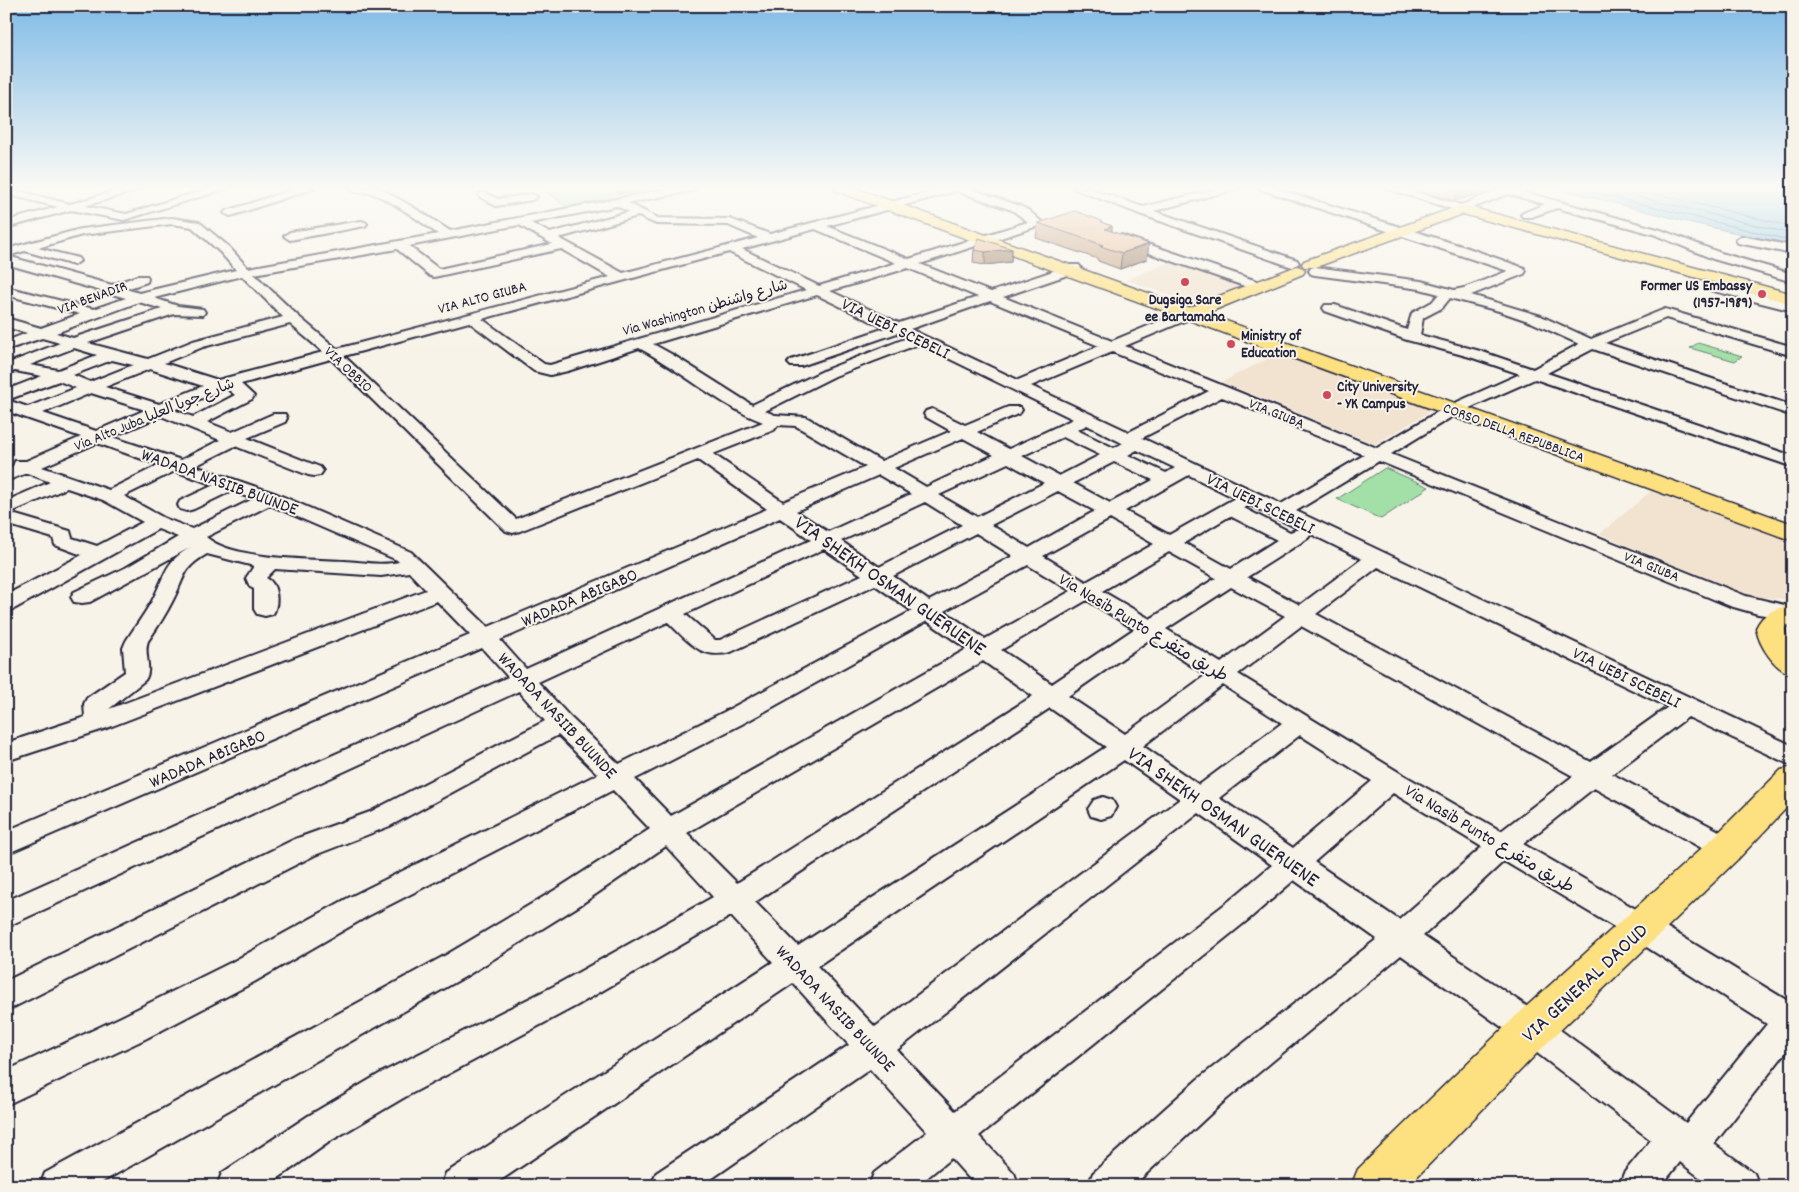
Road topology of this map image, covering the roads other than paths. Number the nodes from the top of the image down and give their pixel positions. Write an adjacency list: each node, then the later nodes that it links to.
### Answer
1 (26, 244): 22 (street); 24 (street)
2 (220, 244): 28 (street, VIA OBBIO)
3 (393, 244): 17 (street)
4 (408, 244): 17 (street, VIA BENADIR)
5 (747, 244): 19 (street, VIA ALTO GIUBA)
6 (860, 244): 25 (street, VIA GIUBA)
7 (974, 244): 25 (street, Via Washington شارع واشنطن)
8 (997, 244): 27 (main road, CORSO DELLA REPUBBLICA)
9 (1134, 244): 21 (street)
10 (1237, 244): 26 (street)
11 (1368, 244): 26 (main road)
12 (1439, 244): 39 (street)
13 (1588, 244): 33 (main road)
14 (1685, 244): 31 (street)
15 (1760, 244): 20 (street)
16 (562, 245): 17 (street); 30 (street)
17 (397, 246): 28 (street, VIA BENADIR)
18 (1177, 247): 21 (street)
19 (730, 248): 30 (street, VIA ALTO GIUBA); 38 (street, VIA UEBI SCEBELI)
20 (1793, 250)
21 (1158, 252): 34 (street)
22 (6, 253)
23 (6, 260): 29 (street)
24 (74, 261)
25 (906, 262): 38 (street, Via Washington شارع واشنطن); 40 (street, VIA GIUBA)
26 (1304, 267): 34 (main road); 39 (street)
27 (1071, 270): 40 (street); 50 (main road, CORSO DELLA REPUBBLICA)
28 (245, 272): 42 (street, VIA BENADIR); 53 (street, VIA OBBIO)
29 (53, 273): 35 (street); 36 (street)
30 (620, 277): 52 (street, VIA ALTO GIUBA)
31 (1793, 278)
32 (142, 279): 36 (street)
33 (1724, 281): 43 (main road); 46 (street)
34 (1258, 286): 50 (main road)
35 (6, 287)
36 (113, 289): 42 (street)
37 (6, 291): 41 (street)
38 (818, 291): 55 (street, VIA UEBI SCEBELI); 60 (street, Via Washington شارع واشنطن)
39 (1454, 293): 57 (street); 61 (street)
40 (990, 296): 55 (street); 63 (street, VIA GIUBA)
41 (29, 297): 44 (street); 45 (street)
42 (140, 297): 48 (street); 51 (street, VIA BENADIR)
43 (1793, 299)
44 (6, 304)
45 (62, 306): 51 (street); 54 (street)
46 (1793, 307)
47 (1330, 308): 57 (street)
48 (172, 310): 49 (street); 59 (street)
49 (198, 312)
50 (1192, 312): 63 (street); 78 (main road, CORSO DELLA REPUBBLICA)
51 (92, 314): 56 (street, VIA BENADIR)
52 (470, 317): 60 (street, Via Washington شارع واشنطن); 65 (street, VIA ALTO GIUBA)
53 (293, 320): 65 (street, VIA OBBIO); 67 (street)
54 (8, 323): 56 (street)
55 (897, 328): 58 (street, VIA UEBI SCEBELI); 68 (street)
56 (41, 332): 59 (street); 62 (street, VIA BENADIR)
57 (1412, 338): 70 (street)
58 (919, 339): 73 (street, VIA UEBI SCEBELI); 82 (street)
59 (76, 342): 66 (street); 69 (street)
60 (640, 343): 82 (street, Via Nasib Punto طريق متفرع)
61 (1593, 343): 64 (street); 70 (street); 81 (street)
62 (6, 346)
63 (1110, 346): 73 (street); 75 (street, VIA GIUBA)
64 (1793, 352)
65 (333, 353): 72 (street, Via Alto Juba شارع جوبا العليا); 94 (street, VIA OBBIO)
66 (110, 355): 67 (street); 71 (street)
67 (147, 363): 72 (street); 74 (street)
68 (796, 364)
69 (8, 366): 71 (street)
70 (1534, 374): 78 (street); 99 (street)
71 (58, 376): 74 (street); 76 (street)
72 (224, 384): 79 (street, Via Alto Juba شارع جوبا العليا); 88 (street)
73 (1016, 386): 86 (street, VIA UEBI SCEBELI)
74 (90, 388): 79 (street); 83 (street)
75 (1222, 391): 93 (street); 95 (street, VIA GIUBA)
76 (6, 396)
77 (6, 405): 83 (street, WADADA NASIIB BUUNDE)
78 (1457, 409): 95 (street); 122 (main road); 124 (main road, CORSO DELLA REPUBBLICA)
79 (161, 410): 88 (street); 91 (street, Via Alto Juba شارع جوبا العليا)
80 (1014, 410): 90 (street, WADADA ABIGABO)
81 (1793, 411)
82 (751, 412): 87 (street, Via Nasib Punto طريق متفرع)
83 (28, 414): 91 (street, WADADA NASIIB BUUNDE)
84 (932, 414): 90 (street)
85 (279, 418): 92 (street)
86 (1087, 419): 89 (street); 93 (street, VIA UEBI SCEBELI)
87 (774, 420): 94 (street); 102 (street, Via Nasib Punto طريق متفرع)
88 (194, 422): 92 (street)
89 (1063, 430): 96 (street); 97 (street)
90 (964, 432): 97 (street); 102 (street, WADADA ABIGABO)
91 (98, 437): 100 (street, WADADA NASIIB BUUNDE); 101 (street, Via Alto Juba شارع جوبا العليا)
92 (235, 439): 100 (street); 104 (street)
93 (1132, 441): 96 (street); 103 (street, VIA UEBI SCEBELI)
94 (701, 454): 116 (street, VIA SHEKH OSMAN GUERUENE)
95 (1377, 454): 118 (street); 139 (street, VIA GIUBA)
96 (1114, 455): 106 (street); 108 (street)
97 (1008, 456): 108 (street); 110 (street)
98 (6, 460): 101 (street)
99 (1793, 462)
100 (179, 465): 109 (street, WADADA NASIIB BUUNDE); 111 (street)
101 (27, 467): 105 (street, Via Alto Juba شارع جوبا العليا); 107 (street)
102 (879, 468): 110 (street, Via Nasib Punto طريق متفرع); 116 (street, WADADA ABIGABO)
103 (1189, 468): 106 (street); 113 (street, VIA UEBI SCEBELI)
104 (314, 471)
105 (6, 476)
106 (1166, 480): 117 (street)
107 (66, 482): 111 (street); 115 (street)
108 (1058, 483): 117 (street); 121 (street)
109 (231, 484): 112 (street, WADADA NASIIB BUUNDE); 114 (street)
110 (925, 494): 121 (street, Via Nasib Punto طريق متفرع); 125 (street)
111 (110, 496): 120 (street)
112 (270, 498): 127 (street); 133 (street, WADADA NASIIB BUUNDE)
113 (1240, 503): 118 (street, VIA UEBI SCEBELI); 126 (street); 128 (street)
114 (187, 505)
115 (6, 508)
116 (783, 510): 125 (street, VIA SHEKH OSMAN GUERUENE); 148 (street, WADADA ABIGABO)
117 (1110, 511): 128 (street); 130 (street)
118 (1282, 512): 123 (street, VIA UEBI SCEBELI)
119 (6, 518): 129 (street)
120 (157, 522): 127 (street); 129 (street)
121 (976, 525): 130 (street, Via Nasib Punto طريق متفرع); 134 (street)
122 (1793, 525)
123 (1311, 526): 126 (street); 131 (street, VIA UEBI SCEBELI)
124 (1793, 532)
125 (827, 540): 134 (street, VIA SHEKH OSMAN GUERUENE); 143 (street)
126 (1291, 540): 135 (street)
127 (200, 541): 132 (street); 138 (street); 155 (street)
128 (1169, 544): 135 (street); 137 (street)
129 (100, 554): 140 (street)
130 (1028, 556): 137 (street, Via Nasib Punto طريق متفرع); 142 (street)
131 (1377, 558): 145 (street); 154 (street, VIA UEBI SCEBELI)
132 (271, 562): 133 (street); 141 (street)
133 (413, 565): 136 (street, WADADA NASIIB BUUNDE)
134 (877, 576): 142 (street, VIA SHEKH OSMAN GUERUENE); 143 (street)
135 (1232, 578): 145 (street); 146 (street)
136 (442, 592): 148 (street, WADADA NASIIB BUUNDE); 155 (street)
137 (1086, 592): 146 (street, Via Nasib Punto طريق متفرع); 149 (street)
138 (82, 597)
139 (1738, 601): 144 (street); 147 (street)
140 (6, 604)
141 (265, 609)
142 (928, 611): 149 (street, VIA SHEKH OSMAN GUERUENE); 162 (street)
143 (670, 613): 152 (street)
144 (1792, 613): 147 (main road)
145 (1301, 616): 151 (street); 161 (street)
146 (1150, 629): 151 (street, Via Nasib Punto طريق متفرع); 153 (street)
147 (1770, 630): 150 (main road)
148 (486, 638): 152 (street, WADADA NASIIB BUUNDE); 167 (street, WADADA ABIGABO)
149 (985, 650): 153 (street, VIA SHEKH OSMAN GUERUENE); 166 (street)
150 (1793, 665)
151 (1222, 674): 157 (street, Via Nasib Punto طريق متفرع); 158 (street)
152 (523, 679): 156 (street, WADADA NASIIB BUUNDE); 172 (street)
153 (1051, 696): 158 (street, VIA SHEKH OSMAN GUERUENE); 171 (street)
154 (1687, 706): 160 (street, VIA UEBI SCEBELI); 161 (street)
155 (98, 722): 159 (street)
156 (561, 722): 162 (street, WADADA NASIIB BUUNDE); 176 (street)
157 (1300, 722): 164 (street, Via Nasib Punto طريق متفرع); 165 (street)
158 (1125, 747): 165 (street, VIA SHEKH OSMAN GUERUENE); 175 (street)
159 (6, 752)
160 (1793, 757)
161 (1592, 775): 168 (street); 169 (street)
162 (616, 777): 166 (street, WADADA NASIIB BUUNDE); 180 (street)
163 (1793, 778): 169 (main road, VIA GENERAL DAOUD)
164 (1391, 780): 168 (street, Via Nasib Punto طريق متفرع); 170 (street)
165 (1200, 799): 170 (street, VIA SHEKH OSMAN GUERUENE); 179 (street)
166 (668, 831): 171 (street, WADADA NASIIB BUUNDE); 183 (street)
167 (6, 844)
168 (1503, 845): 173 (street, Via Nasib Punto طريق متفرع); 174 (street)
169 (1726, 848): 173 (main road, VIA GENERAL DAOUD)
170 (1294, 864): 174 (street, VIA SHEKH OSMAN GUERUENE); 181 (street)
171 (734, 900): 175 (street, WADADA NASIIB BUUNDE); 184 (street)
172 (6, 914)
173 (1642, 928): 177 (street, Via Nasib Punto طريق متفرع); 178 (main road, VIA GENERAL DAOUD)
174 (1400, 938): 178 (street, VIA SHEKH OSMAN GUERUENE); 189 (street)
175 (795, 964): 179 (street, WADADA NASIIB BUUNDE); 185 (street)
176 (6, 997)
177 (1792, 1020): 182 (street)
178 (1532, 1029): 182 (street, VIA SHEKH OSMAN GUERUENE); 190 (main road, VIA GENERAL DAOUD)
179 (873, 1048): 181 (street, WADADA NASIIB BUUNDE); 186 (street)
180 (6, 1088)
181 (954, 1135): 187 (street); 188 (street, WADADA NASIIB BUUNDE)
182 (1683, 1143): 191 (street); 192 (street, VIA SHEKH OSMAN GUERUENE)
183 (58, 1186)
184 (235, 1186)
185 (459, 1186)
186 (669, 1186)
187 (887, 1186)
188 (1001, 1186)
189 (1106, 1186)
190 (1375, 1186)
191 (1637, 1186)
192 (1741, 1186)

